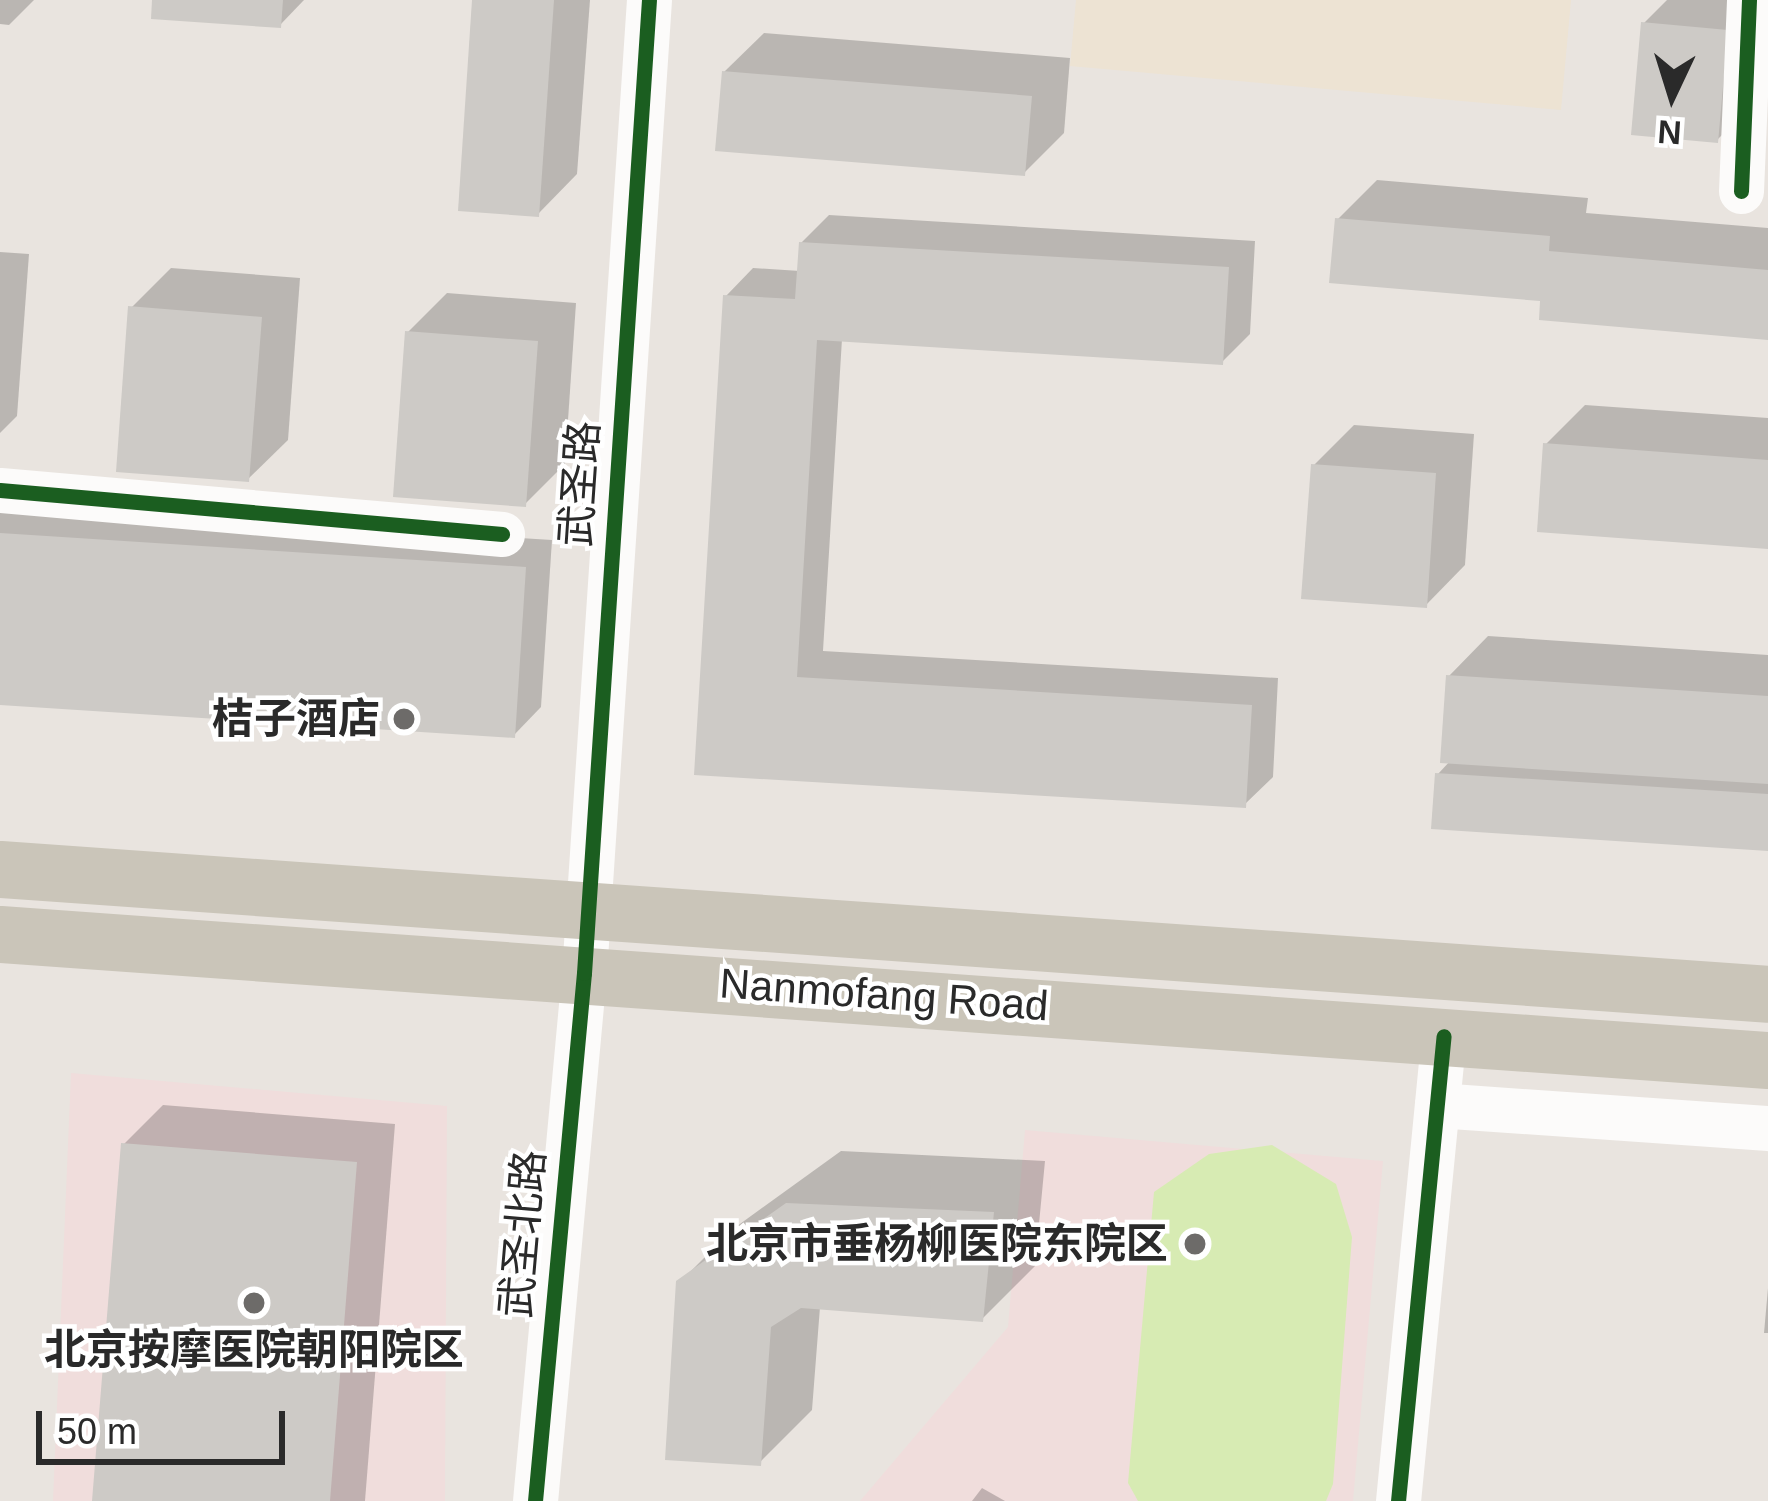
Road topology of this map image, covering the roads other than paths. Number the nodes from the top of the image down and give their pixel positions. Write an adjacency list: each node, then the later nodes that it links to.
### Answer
1 (649, 0): 7 (street, 武圣路)
2 (1749, 0): 3 (street)
3 (1741, 191)
4 (0, 490): 5 (street)
5 (502, 534)
6 (0, 869): 7 (main road, Nanmofang Road)
7 (588, 912): 9 (street, 武圣路); 10 (main road, Nanmofang Road)
8 (0, 934): 9 (main road, Nanmofang Road)
9 (584, 973): 11 (main road, Nanmofang Road); 15 (street, 武圣北路)
10 (1768, 994)
11 (1444, 1036): 12 (main road, Nanmofang Road); 13 (street)
12 (1768, 1060)
13 (1437, 1106): 14 (street); 16 (street)
14 (1768, 1128)
15 (535, 1501)
16 (1398, 1501)

